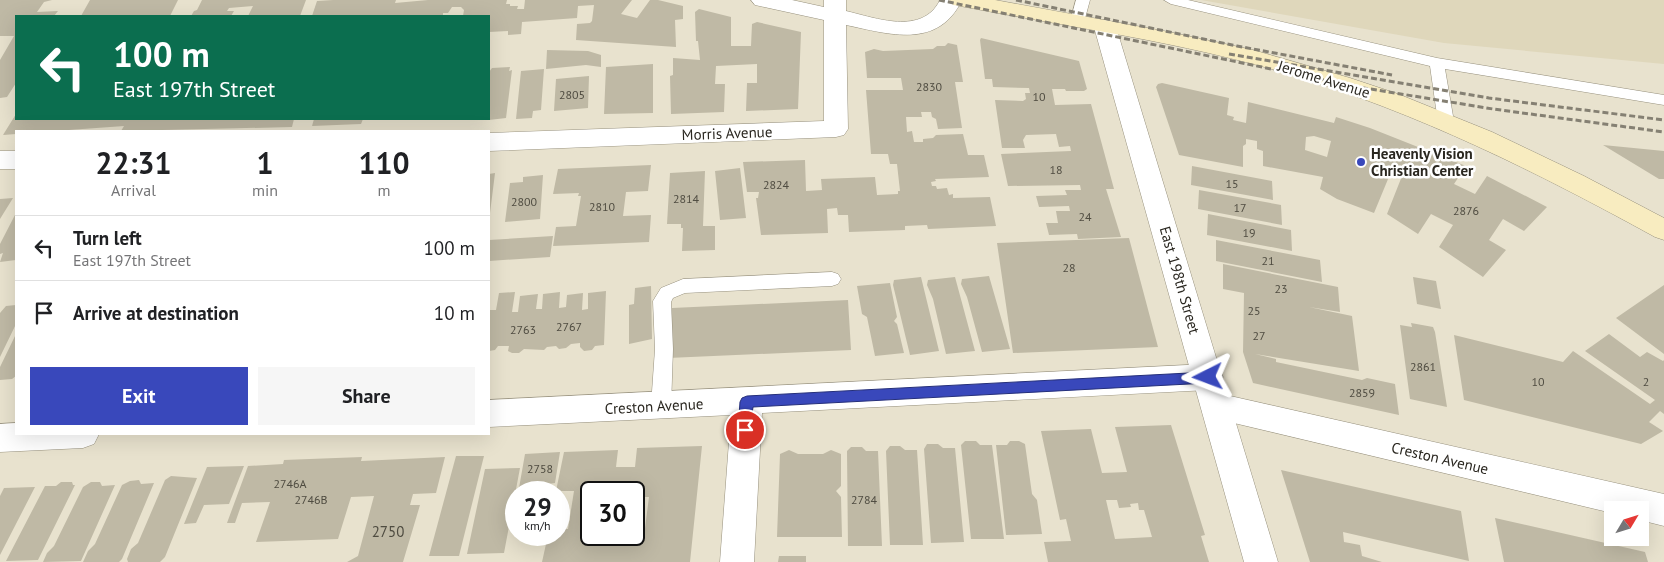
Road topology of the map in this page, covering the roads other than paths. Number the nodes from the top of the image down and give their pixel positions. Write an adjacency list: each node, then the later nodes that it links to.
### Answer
1 (762, 0): 6 (street)
2 (951, 0): 6 (street)
3 (960, 0): 7 (main road, Jerome Avenue)
4 (1083, 0): 7 (lane)
5 (1171, 0): 9 (lane)
6 (835, 8): 12 (street, Morris Avenue)
7 (1077, 22): 8 (main road, Jerome Avenue)
8 (1105, 28): 11 (main road, Jerome Avenue); 17 (street, East 198th Street)
9 (1437, 63): 10 (lane); 11 (lane)
10 (1664, 100)
11 (1446, 122): 15 (main road, Jerome Avenue)
12 (490, 142)
13 (0, 160): 14 (street)
14 (15, 160)
15 (1664, 230)
16 (832, 279): 19 (lane)
17 (1212, 392): 18 (street, Creston Avenue); 23 (street, Creston Avenue); 25 (street, East 198th Street)
18 (747, 402): 19 (street, Creston Avenue); 24 (street)
19 (661, 406): 20 (street, Creston Avenue)
20 (490, 414)
21 (62, 435): 22 (street)
22 (0, 438)
23 (1664, 510)
24 (737, 562)
25 (1261, 562)

